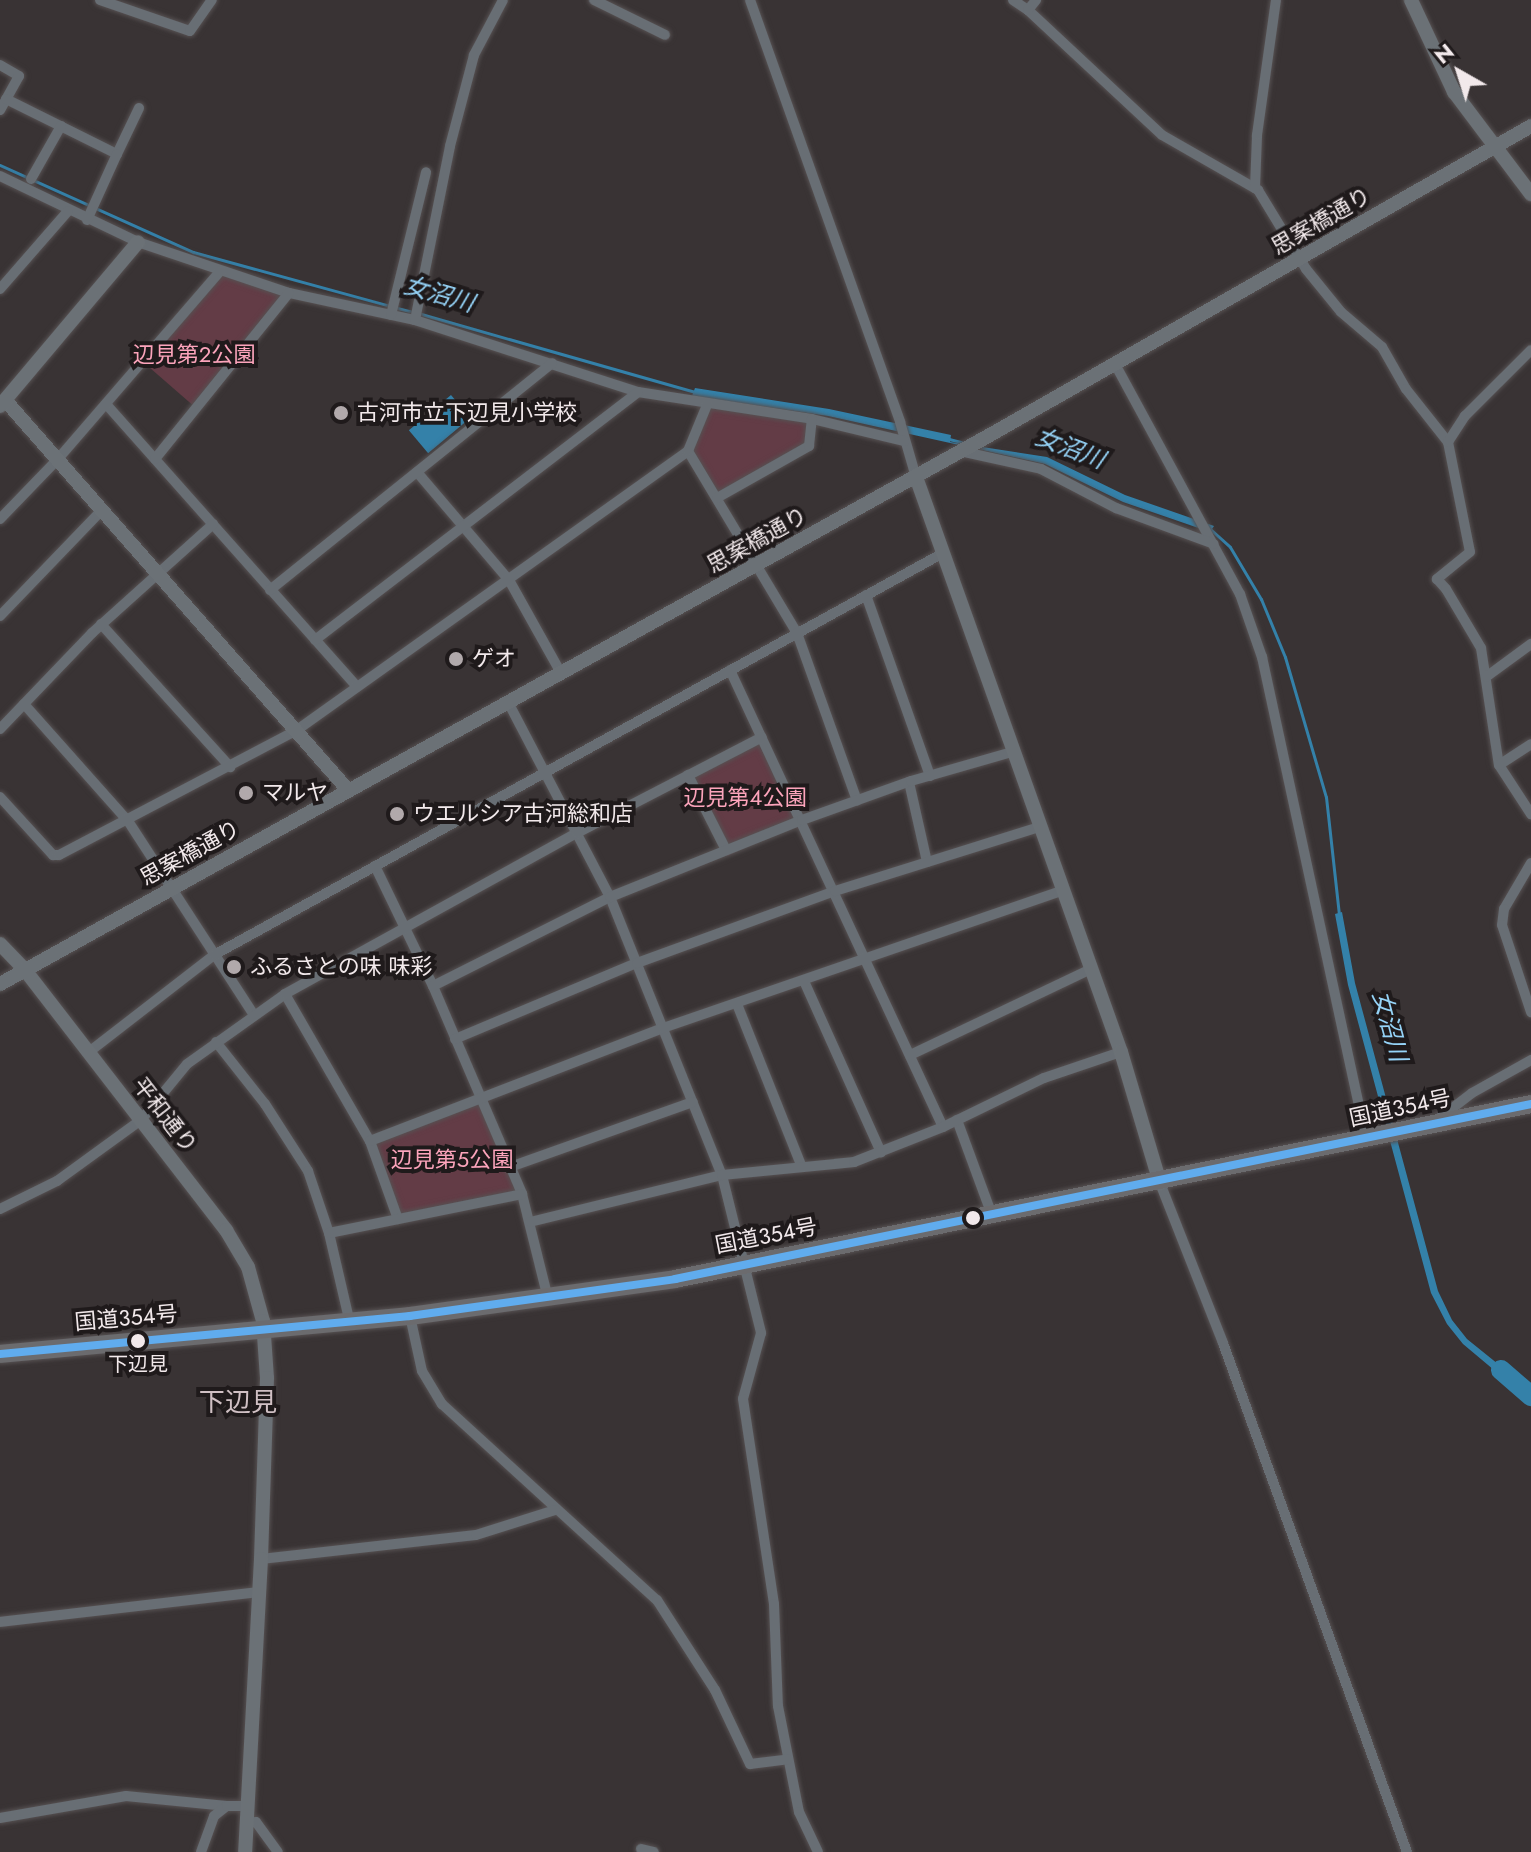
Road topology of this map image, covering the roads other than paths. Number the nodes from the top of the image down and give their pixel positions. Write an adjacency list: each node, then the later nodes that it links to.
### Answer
1 (100, 0): 2 (street)
2 (212, 0)
3 (503, 0): 28 (street)
4 (594, 0): 11 (street)
5 (750, 0): 44 (street)
6 (1013, 0): 10 (street)
7 (1036, 0): 10 (street)
8 (1276, 0): 23 (street)
9 (1411, 0): 18 (street)
10 (1028, 10): 23 (street)
11 (665, 35)
12 (0, 65): 13 (street)
13 (6, 99): 15 (street); 16 (street)
14 (139, 108): 19 (street)
15 (0, 110)
16 (61, 126): 19 (street); 22 (street)
17 (1531, 126): 18 (street, 思案橋通り)
18 (1495, 146): 24 (street); 30 (street, 思案橋通り)
19 (117, 154): 26 (street)
20 (426, 172): 27 (street)
21 (1, 178): 25 (street)
22 (31, 179)
23 (1255, 188): 30 (street)
24 (1531, 194)
25 (68, 211): 26 (street); 32 (street)
26 (87, 220): 29 (street)
27 (413, 228): 28 (street); 34 (street)
28 (433, 233): 35 (street)
29 (138, 242): 31 (street); 40 (street)
30 (1300, 258): 38 (street, 思案橋通り); 45 (street)
31 (220, 271): 33 (street); 41 (street)
32 (0, 289)
33 (289, 293): 34 (street); 49 (street)
34 (391, 315): 35 (street)
35 (415, 320): 37 (street)
36 (1531, 350): 45 (street)
37 (552, 363): 39 (street); 50 (street)
38 (1115, 364): 46 (street, 思案橋通り); 57 (street)
39 (638, 392): 42 (street); 56 (street)
40 (2, 403): 48 (street)
41 (106, 404): 48 (street); 49 (street)
42 (707, 405): 43 (street); 47 (street)
43 (812, 419): 44 (street); 52 (street)
44 (902, 432): 51 (street)
45 (1448, 442): 71 (street)
46 (964, 450): 51 (street, 思案橋通り); 57 (street)
47 (688, 451): 52 (street); 61 (street)
48 (58, 459): 53 (street); 54 (street)
49 (155, 459): 55 (street)
50 (417, 472): 56 (street); 62 (street)
51 (916, 477): 58 (street); 59 (street, 思案橋通り)
52 (717, 498): 59 (street)
53 (102, 510): 60 (street); 64 (street)
54 (0, 519)
55 (213, 524): 60 (street); 62 (street)
56 (463, 526): 61 (street); 67 (street)
57 (1211, 539): 130 (street)
58 (943, 553): 63 (street); 79 (street)
59 (757, 565): 66 (street); 70 (street, 思案橋通り)
60 (157, 573): 65 (street); 76 (street)
61 (509, 580): 70 (street); 72 (street)
62 (270, 590): 67 (street)
63 (866, 595): 66 (street); 84 (street)
64 (0, 616)
65 (101, 624): 74 (street); 81 (street)
66 (797, 633): 69 (street); 88 (street)
67 (315, 640): 72 (street)
68 (1531, 644): 71 (street)
69 (730, 670): 77 (street); 82 (street)
70 (561, 673): 73 (street, 思案橋通り)
71 (1486, 677): 80 (street)
72 (357, 687): 76 (street)
73 (508, 702): 82 (street); 86 (street, 思案橋通り)
74 (24, 704): 75 (street); 91 (street)
75 (0, 729)
76 (297, 730): 81 (street); 86 (street)
77 (762, 737): 83 (street); 90 (street)
78 (1531, 744): 80 (street)
79 (1012, 752): 84 (street); 92 (street)
80 (1499, 765): 89 (street)
81 (230, 767): 91 (street)
82 (545, 772): 93 (street); 97 (street)
83 (688, 775): 93 (street); 94 (street)
84 (930, 776): 85 (street)
85 (909, 782): 88 (street); 95 (street)
86 (348, 790): 98 (street, 思案橋通り)
87 (0, 797): 91 (street)
88 (857, 801): 90 (street)
89 (1531, 814)
90 (802, 820): 94 (street); 100 (street)
91 (128, 821): 98 (street)
92 (1039, 827): 95 (street); 99 (street)
93 (577, 833): 101 (street); 102 (street)
94 (726, 850): 101 (street)
95 (927, 862): 100 (street)
96 (1531, 863): 114 (street)
97 (375, 866): 102 (street); 104 (street)
98 (172, 888): 104 (street); 108 (street, 思案橋通り)
99 (1063, 890): 105 (street); 107 (street)
100 (835, 891): 105 (street); 106 (street)
101 (610, 897): 106 (street); 111 (street)
102 (406, 928): 111 (street); 112 (street)
103 (0, 944): 108 (street, 平和通り)
104 (214, 955): 115 (street); 119 (street)
105 (867, 960): 109 (street); 121 (street)
106 (637, 963): 116 (street); 117 (street)
107 (1091, 969): 120 (street); 121 (street)
108 (25, 970): 110 (street, 思案橋通り); 119 (street, 平和通り)
109 (804, 981): 113 (street); 132 (street)
110 (0, 984)
111 (433, 986): 117 (street)
112 (285, 994): 115 (street); 131 (street)
113 (737, 1004): 116 (street); 134 (street)
114 (1531, 1012)
115 (254, 1015): 118 (street)
116 (663, 1028): 123 (street); 124 (street)
117 (455, 1039): 123 (street)
118 (216, 1042): 126 (street); 142 (street)
119 (89, 1052): 126 (street, 平和通り)
120 (1121, 1052): 127 (street); 136 (street)
121 (910, 1055): 129 (street)
122 (1531, 1060): 128 (street)
123 (480, 1098): 131 (street); 133 (street)
124 (693, 1102): 133 (street); 135 (street)
125 (1531, 1104): 128 (highway, 国道354号)
126 (141, 1120): 138 (street); 147 (street, 平和通り)
127 (957, 1120): 129 (street); 139 (street)
128 (1436, 1126): 130 (highway, 国道354号)
129 (943, 1127): 132 (street)
130 (1384, 1136): 136 (highway, 国道354号)
131 (370, 1141): 140 (street)
132 (881, 1152): 134 (street)
133 (510, 1167): 137 (street)
134 (802, 1167): 135 (street)
135 (722, 1175): 141 (street); 143 (street)
136 (1160, 1183): 139 (highway, 国道354号); 164 (street)
137 (522, 1194): 140 (street); 141 (street)
138 (0, 1209)
139 (992, 1216): 143 (highway, 国道354号)
140 (398, 1219): 142 (street)
141 (530, 1222): 144 (street)
142 (329, 1233): 146 (street)
143 (742, 1265): 144 (highway, 国道354号); 153 (street)
144 (548, 1298): 145 (highway, 国道354号)
145 (410, 1316): 146 (highway, 国道354号); 149 (street)
146 (350, 1323): 147 (highway, 国道354号)
147 (263, 1330): 148 (highway, 国道354号); 150 (street, 平和通り)
148 (0, 1354)
149 (555, 1510): 150 (street); 153 (street)
150 (261, 1559): 151 (street, 平和通り)
151 (258, 1592): 152 (street); 155 (street, 平和通り)
152 (0, 1622)
153 (788, 1759): 163 (street)
154 (227, 1806): 155 (street); 156 (street); 159 (street)
155 (246, 1806): 157 (street, 平和通り)
156 (0, 1818)
157 (245, 1823): 160 (street, 平和通り); 161 (street)
158 (641, 1849): 162 (street)
159 (201, 1852)
160 (245, 1852)
161 (278, 1852)
162 (654, 1852)
163 (818, 1852)
164 (1407, 1852)

